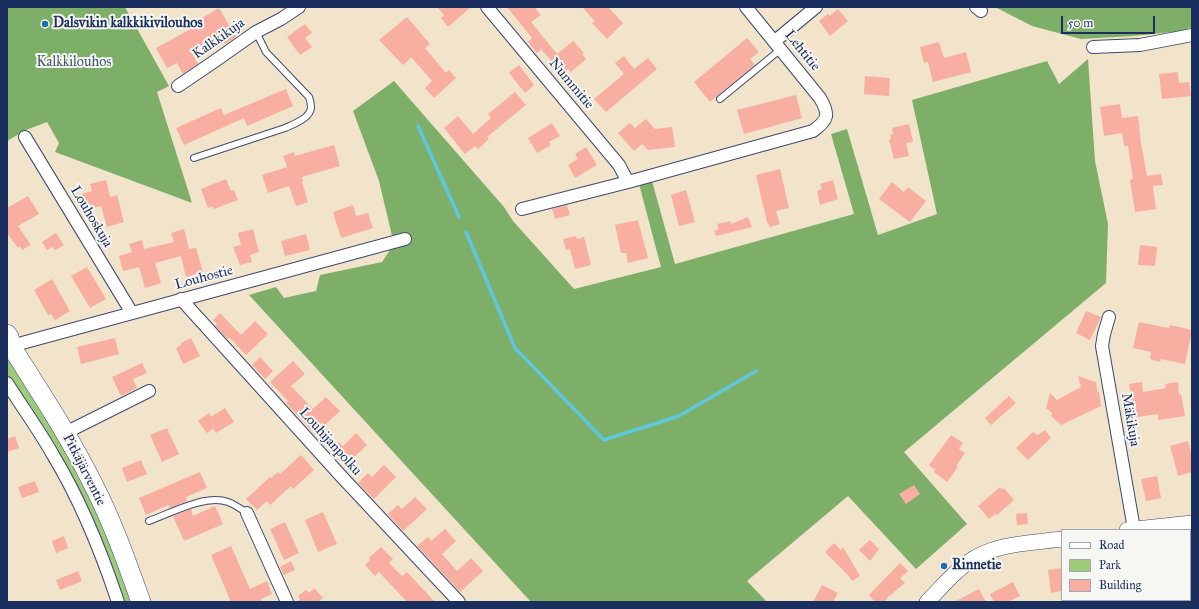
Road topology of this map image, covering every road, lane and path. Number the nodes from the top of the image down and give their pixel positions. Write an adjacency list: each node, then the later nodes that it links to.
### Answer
1 (299, 7): 5 (street, Kalkkikuja)
2 (487, 7): 13 (street, Nummitie)
3 (746, 7): 7 (street, Lehtitie)
4 (816, 7): 7 (street)
5 (256, 32): 9 (street, Kalkkikuja); 12 (lane)
6 (1192, 36): 8 (street)
7 (778, 45): 10 (lane); 13 (street, Lehtitie)
8 (1093, 47)
9 (178, 86)
10 (720, 100)
11 (25, 137): 17 (street, Louhoskuja)
12 (194, 158)
13 (628, 182): 14 (street)
14 (522, 209)
15 (405, 239): 16 (street, Louhostie)
16 (181, 299): 17 (street, Louhostie); 32 (street, Louhijanpolku)
17 (132, 314): 19 (street, Louhostie)
18 (1109, 317): 26 (street, Mäkikuja)
19 (8, 342): 22 (main road, Pitkäjärventie)
20 (7, 383): 29 (street, Pitkäjärventie)
21 (149, 391): 22 (street)
22 (66, 434): 30 (main road, Pitkäjärventie)
23 (247, 513): 24 (lane); 31 (street)
24 (149, 521)
25 (1192, 524): 27 (street)
26 (1131, 529)
27 (1141, 529)
28 (1061, 539): 33 (street)
29 (118, 602)
30 (141, 602)
31 (287, 602)
32 (459, 602)
33 (927, 602)

